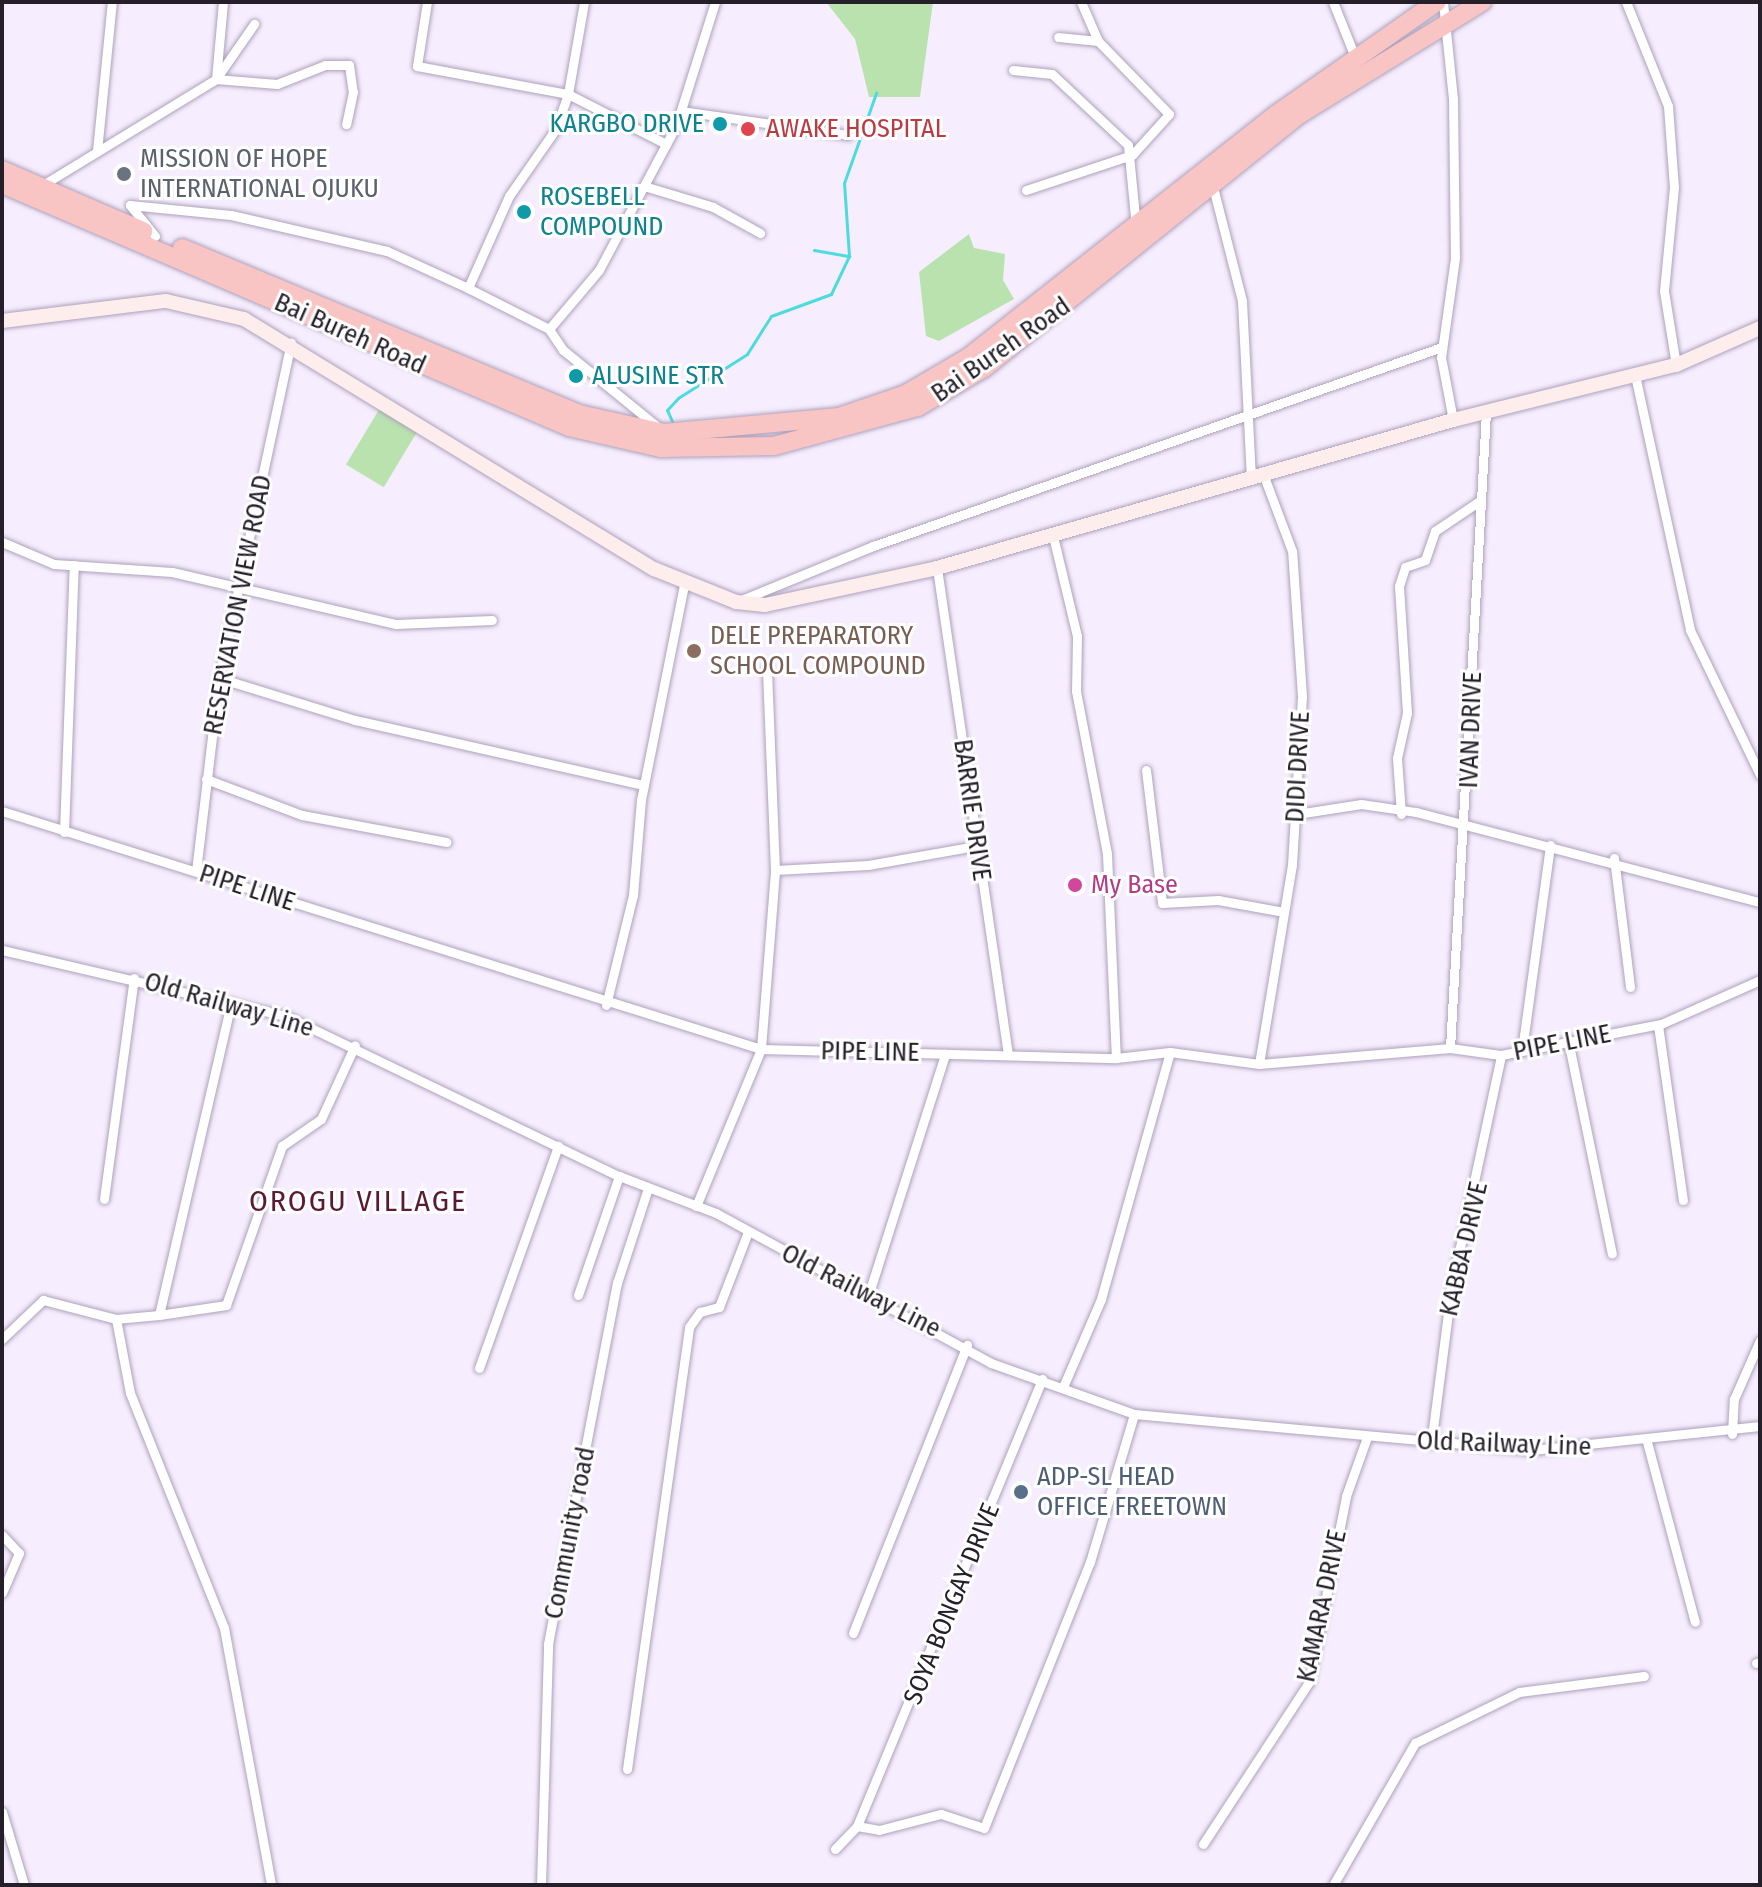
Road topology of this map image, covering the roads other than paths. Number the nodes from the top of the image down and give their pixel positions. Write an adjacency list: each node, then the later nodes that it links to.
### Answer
1 (112, 2): 22 (street)
2 (223, 2): 16 (street)
3 (427, 2): 17 (street)
4 (584, 2): 17 (street)
5 (715, 2): 18 (street)
6 (1081, 2): 13 (street)
7 (1333, 2): 14 (street)
8 (1482, 2): 10 (highway, Bai Bureh Road)
9 (1626, 2): 39 (street)
10 (1443, 8): 14 (highway, Bai Bureh Road); 28 (highway, Bai Bureh Road); 38 (street)
11 (254, 24): 16 (street)
12 (1058, 37): 13 (street)
13 (1098, 41): 23 (street)
14 (1355, 57): 30 (highway, Bai Bureh Road)
15 (1013, 70): 23 (street)
16 (216, 79): 19 (street); 22 (street)
17 (568, 94): 21 (street); 33 (street)
18 (682, 111): 20 (street); 21 (street)
19 (346, 124)
20 (848, 135)
21 (666, 144): 27 (street)
22 (97, 151): 26 (street)
23 (1132, 155): 29 (street); 30 (street)
24 (2, 170): 26 (highway, Bai Bureh Road)
25 (2, 184): 28 (highway, Bai Bureh Road)
26 (41, 186): 32 (highway, Bai Bureh Road)
27 (644, 186): 31 (street); 36 (street)
28 (1213, 187): 42 (street, DIDI DRIVE)
29 (1026, 190)
30 (1137, 229): 44 (highway, Bai Bureh Road)
31 (760, 233)
32 (155, 236): 33 (street); 44 (highway, Bai Bureh Road)
33 (468, 288): 36 (street)
34 (2, 321): 37 (street)
35 (1760, 328): 39 (street)
36 (549, 329): 44 (street)
37 (292, 342): 51 (street); 52 (street, RESERVATION VIEW ROAD)
38 (1442, 347): 42 (street); 43 (street)
39 (1676, 365): 40 (street)
40 (1635, 375): 41 (street); 57 (street)
41 (1486, 413): 43 (street); 46 (street, IVAN DRIVE)
42 (1250, 415): 45 (street, DIDI DRIVE); 53 (street)
43 (1453, 420): 45 (street)
44 (664, 433)
45 (1257, 476): 47 (street); 63 (street, DIDI DRIVE)
46 (1481, 500): 64 (street); 65 (street, IVAN DRIVE)
47 (1052, 532): 50 (street); 91 (street)
48 (2, 542): 49 (street)
49 (74, 565): 52 (street); 66 (street)
50 (937, 568): 53 (street); 69 (street, BARRIE DRIVE)
51 (684, 584): 53 (street); 61 (street)
52 (238, 588): 54 (street); 56 (street, RESERVATION VIEW ROAD)
53 (736, 602)
54 (492, 620)
55 (767, 667): 71 (street)
56 (219, 678): 60 (street, RESERVATION VIEW ROAD); 61 (street)
57 (1756, 757): 59 (street)
58 (1146, 770): 74 (street)
59 (1760, 775)
60 (206, 779): 67 (street); 72 (street, RESERVATION VIEW ROAD)
61 (644, 785): 80 (street)
62 (2, 811): 66 (street, PIPE LINE)
63 (1297, 814): 64 (street); 74 (street, DIDI DRIVE)
64 (1401, 814): 65 (street)
65 (1466, 828): 68 (street); 84 (street, IVAN DRIVE)
66 (64, 832): 72 (street, PIPE LINE)
67 (446, 842)
68 (1550, 845): 70 (street); 86 (street)
69 (976, 846): 71 (street); 88 (street, BARRIE DRIVE)
70 (1614, 858): 73 (street); 78 (street)
71 (775, 870): 85 (street)
72 (196, 871): 80 (street, PIPE LINE)
73 (1760, 902)
74 (1284, 912): 92 (street, DIDI DRIVE)
75 (2, 950): 76 (street, Old Railway Line)
76 (134, 978): 79 (street, Old Railway Line); 96 (street)
77 (1760, 980): 81 (street, PIPE LINE)
78 (1630, 987)
79 (231, 1002): 83 (street, Old Railway Line); 103 (street)
80 (606, 1005): 85 (street, PIPE LINE)
81 (1658, 1025): 82 (street, PIPE LINE); 97 (street)
82 (1568, 1040): 86 (street, PIPE LINE); 100 (street)
83 (355, 1045): 93 (street, Old Railway Line); 103 (street)
84 (1450, 1048): 90 (street, PIPE LINE); 92 (street, PIPE LINE)
85 (761, 1049): 89 (street, PIPE LINE); 98 (street)
86 (1522, 1050): 90 (street, PIPE LINE)
87 (1170, 1052): 91 (street, PIPE LINE); 92 (street, PIPE LINE); 110 (street)
88 (1008, 1053): 89 (street, PIPE LINE); 91 (street, PIPE LINE)
89 (945, 1054): 102 (street)
90 (1501, 1055): 116 (street, KABBA DRIVE)
91 (1116, 1058)
92 (1259, 1064)
93 (558, 1146): 94 (street, Old Railway Line); 108 (street)
94 (619, 1176): 95 (street, Old Railway Line); 101 (street)
95 (648, 1188): 98 (street, Old Railway Line); 130 (street, Community road)
96 (104, 1199)
97 (1683, 1200)
98 (696, 1206): 99 (street, Old Railway Line)
99 (748, 1232): 102 (street, Old Railway Line); 122 (street)
100 (1612, 1254)
101 (578, 1295)
102 (868, 1296): 107 (street, Old Railway Line)
103 (159, 1315): 104 (street)
104 (116, 1319): 105 (street); 129 (street)
105 (2, 1339)
106 (1760, 1340): 113 (street)
107 (967, 1345): 109 (street, Old Railway Line); 120 (street)
108 (479, 1368)
109 (1042, 1379): 110 (street, Old Railway Line); 124 (street, SOYA BONGAY DRIVE)
110 (1063, 1387): 111 (street, Old Railway Line)
111 (1134, 1414): 114 (street, Old Railway Line); 124 (street)
112 (1760, 1426): 113 (street, Old Railway Line)
113 (1732, 1434): 115 (street, Old Railway Line)
114 (1367, 1437): 116 (street, Old Railway Line); 125 (street, KAMARA DRIVE)
115 (1647, 1442): 116 (street, Old Railway Line); 119 (street)
116 (1431, 1444)
117 (2, 1535): 118 (street)
118 (2, 1593)
119 (1695, 1622)
120 (853, 1633)
121 (1644, 1676): 131 (street)
122 (627, 1769)
123 (2, 1812): 126 (street)
124 (857, 1826): 127 (street)
125 (1203, 1844)
126 (7, 1848): 128 (street)
127 (835, 1849)
128 (24, 1885)
129 (271, 1885)
130 (541, 1885)
131 (1333, 1885)

